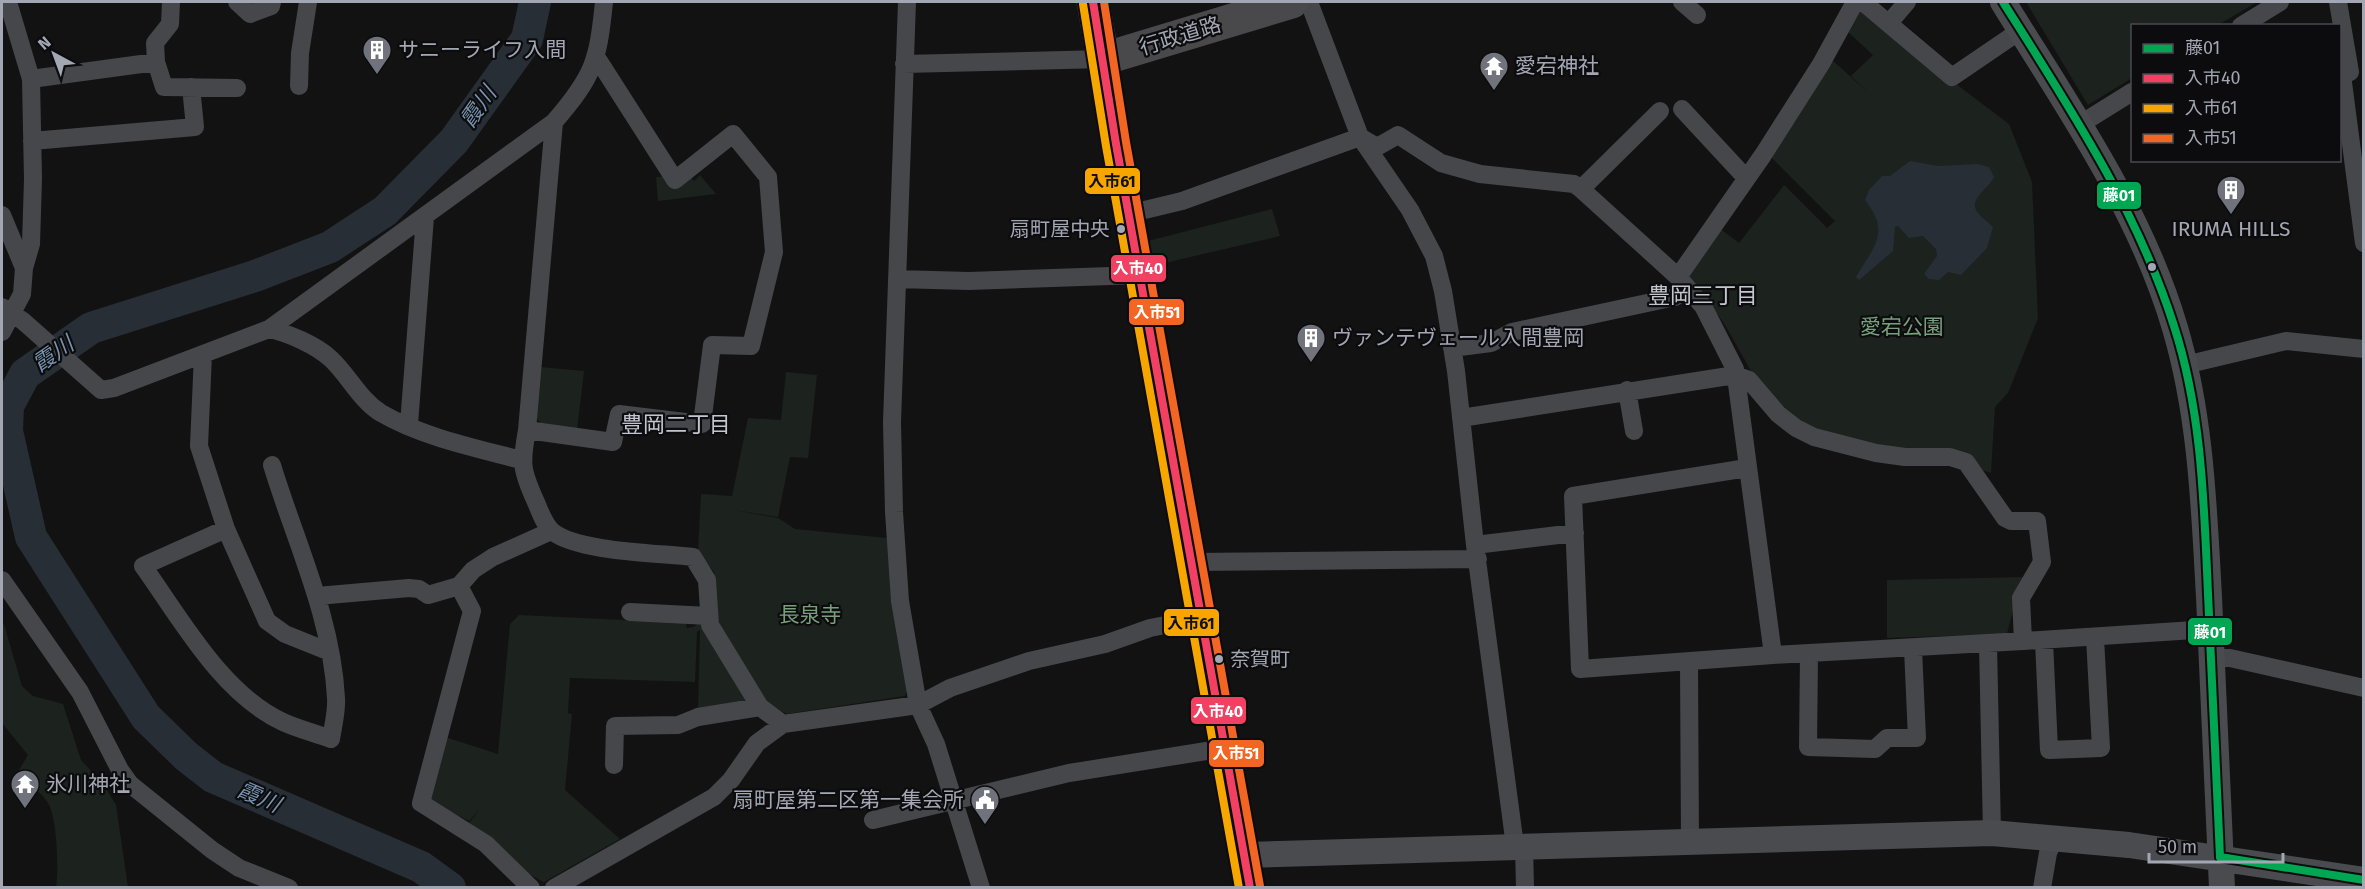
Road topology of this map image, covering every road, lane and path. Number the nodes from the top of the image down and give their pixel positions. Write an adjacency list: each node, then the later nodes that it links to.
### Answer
1 (8, 2): 27 (street)
2 (171, 2): 24 (street)
3 (237, 2): 4 (street)
4 (272, 2)
5 (309, 2): 28 (street)
6 (604, 2): 22 (street)
7 (907, 2): 25 (street)
8 (1093, 2): 23 (highway)
9 (1292, 2): 23 (highway, 行政道路)
10 (1309, 2): 36 (street)
11 (1682, 2): 18 (street)
12 (1855, 2): 38 (street)
13 (1863, 2): 19 (street)
14 (1907, 2): 19 (street)
15 (2003, 2): 21 (street)
16 (2280, 2): 20 (street)
17 (2338, 2): 26 (street)
18 (1697, 15)
19 (1888, 23): 21 (street)
20 (2244, 24)
21 (2021, 30): 35 (street)
22 (597, 58): 34 (street); 59 (street)
23 (1103, 59): 25 (street); 40 (street)
24 (156, 62): 27 (street); 29 (street)
25 (904, 64): 46 (street)
26 (2357, 72): 43 (street)
27 (31, 79): 37 (street)
28 (299, 86)
29 (191, 87): 30 (street); 37 (street)
30 (237, 88)
31 (2131, 93): 35 (street)
32 (1682, 109): 38 (street)
33 (1660, 111): 39 (street)
34 (554, 122): 42 (street); 59 (street)
35 (2079, 125): 54 (street)
36 (1360, 137): 39 (street); 40 (street); 51 (street)
37 (32, 141): 44 (street)
38 (1746, 178): 47 (street)
39 (1581, 189): 47 (street)
40 (1128, 214): 45 (street)
41 (2, 215): 44 (street)
42 (425, 217): 49 (street); 58 (street)
43 (2364, 243)
44 (24, 268): 48 (street)
45 (1139, 275): 46 (street); 68 (street)
46 (897, 279): 87 (street)
47 (1683, 283): 51 (street); 55 (street)
48 (12, 314): 50 (street); 53 (street)
49 (269, 329): 53 (street); 58 (street)
50 (2, 332)
51 (1452, 348): 57 (street)
52 (2364, 349): 54 (street)
53 (203, 354): 64 (street)
54 (2185, 365): 75 (street)
55 (1735, 375): 56 (street); 63 (street); 77 (street)
56 (1627, 390): 57 (street); 60 (street)
57 (1461, 418): 67 (street)
58 (409, 424): 61 (street)
59 (527, 430): 61 (street)
60 (1634, 431)
61 (521, 460): 65 (street)
62 (272, 465): 71 (street)
63 (1747, 468): 66 (street); 83 (street)
64 (226, 530): 81 (street); 81 (street)
65 (551, 531): 70 (street); 73 (street)
66 (1575, 533): 67 (street); 85 (street)
67 (1476, 552): 68 (street); 97 (street)
68 (1191, 562): 74 (street)
69 (2, 580): 102 (street)
70 (459, 586): 71 (street); 103 (street)
71 (317, 596): 81 (street)
72 (630, 612): 73 (street)
73 (709, 616): 88 (street)
74 (1202, 618): 87 (street); 90 (street)
75 (2210, 629): 76 (street); 84 (street)
76 (2095, 638): 78 (street); 78 (street)
77 (2023, 641): 78 (street); 79 (street)
78 (2044, 641)
79 (1988, 644): 80 (street); 94 (street)
80 (1913, 649): 82 (street); 82 (street)
81 (330, 652)
82 (1809, 654): 83 (street)
83 (1773, 655): 85 (street)
84 (2211, 658): 86 (street); 99 (street)
85 (1689, 663): 96 (street)
86 (2364, 688)
87 (918, 705): 89 (street); 92 (street)
88 (760, 707): 89 (street); 91 (street)
89 (783, 724): 100 (street)
90 (1225, 748): 92 (street); 98 (street)
91 (614, 765)
92 (954, 800): 93 (street); 106 (street)
93 (873, 820)
94 (1992, 832): 95 (street); 96 (street)
95 (2055, 837): 99 (street); 109 (street)
96 (1690, 842): 97 (street)
97 (1520, 845): 98 (street); 108 (street)
98 (1244, 855): 107 (street)
99 (2220, 856): 101 (street); 110 (street)
100 (588, 869): 104 (street); 105 (street)
101 (2364, 880)
102 (289, 888)
103 (531, 888)
104 (554, 888)
105 (585, 888)
106 (981, 888)
107 (1250, 888)
108 (1525, 888)
109 (2042, 888)
110 (2222, 888)

